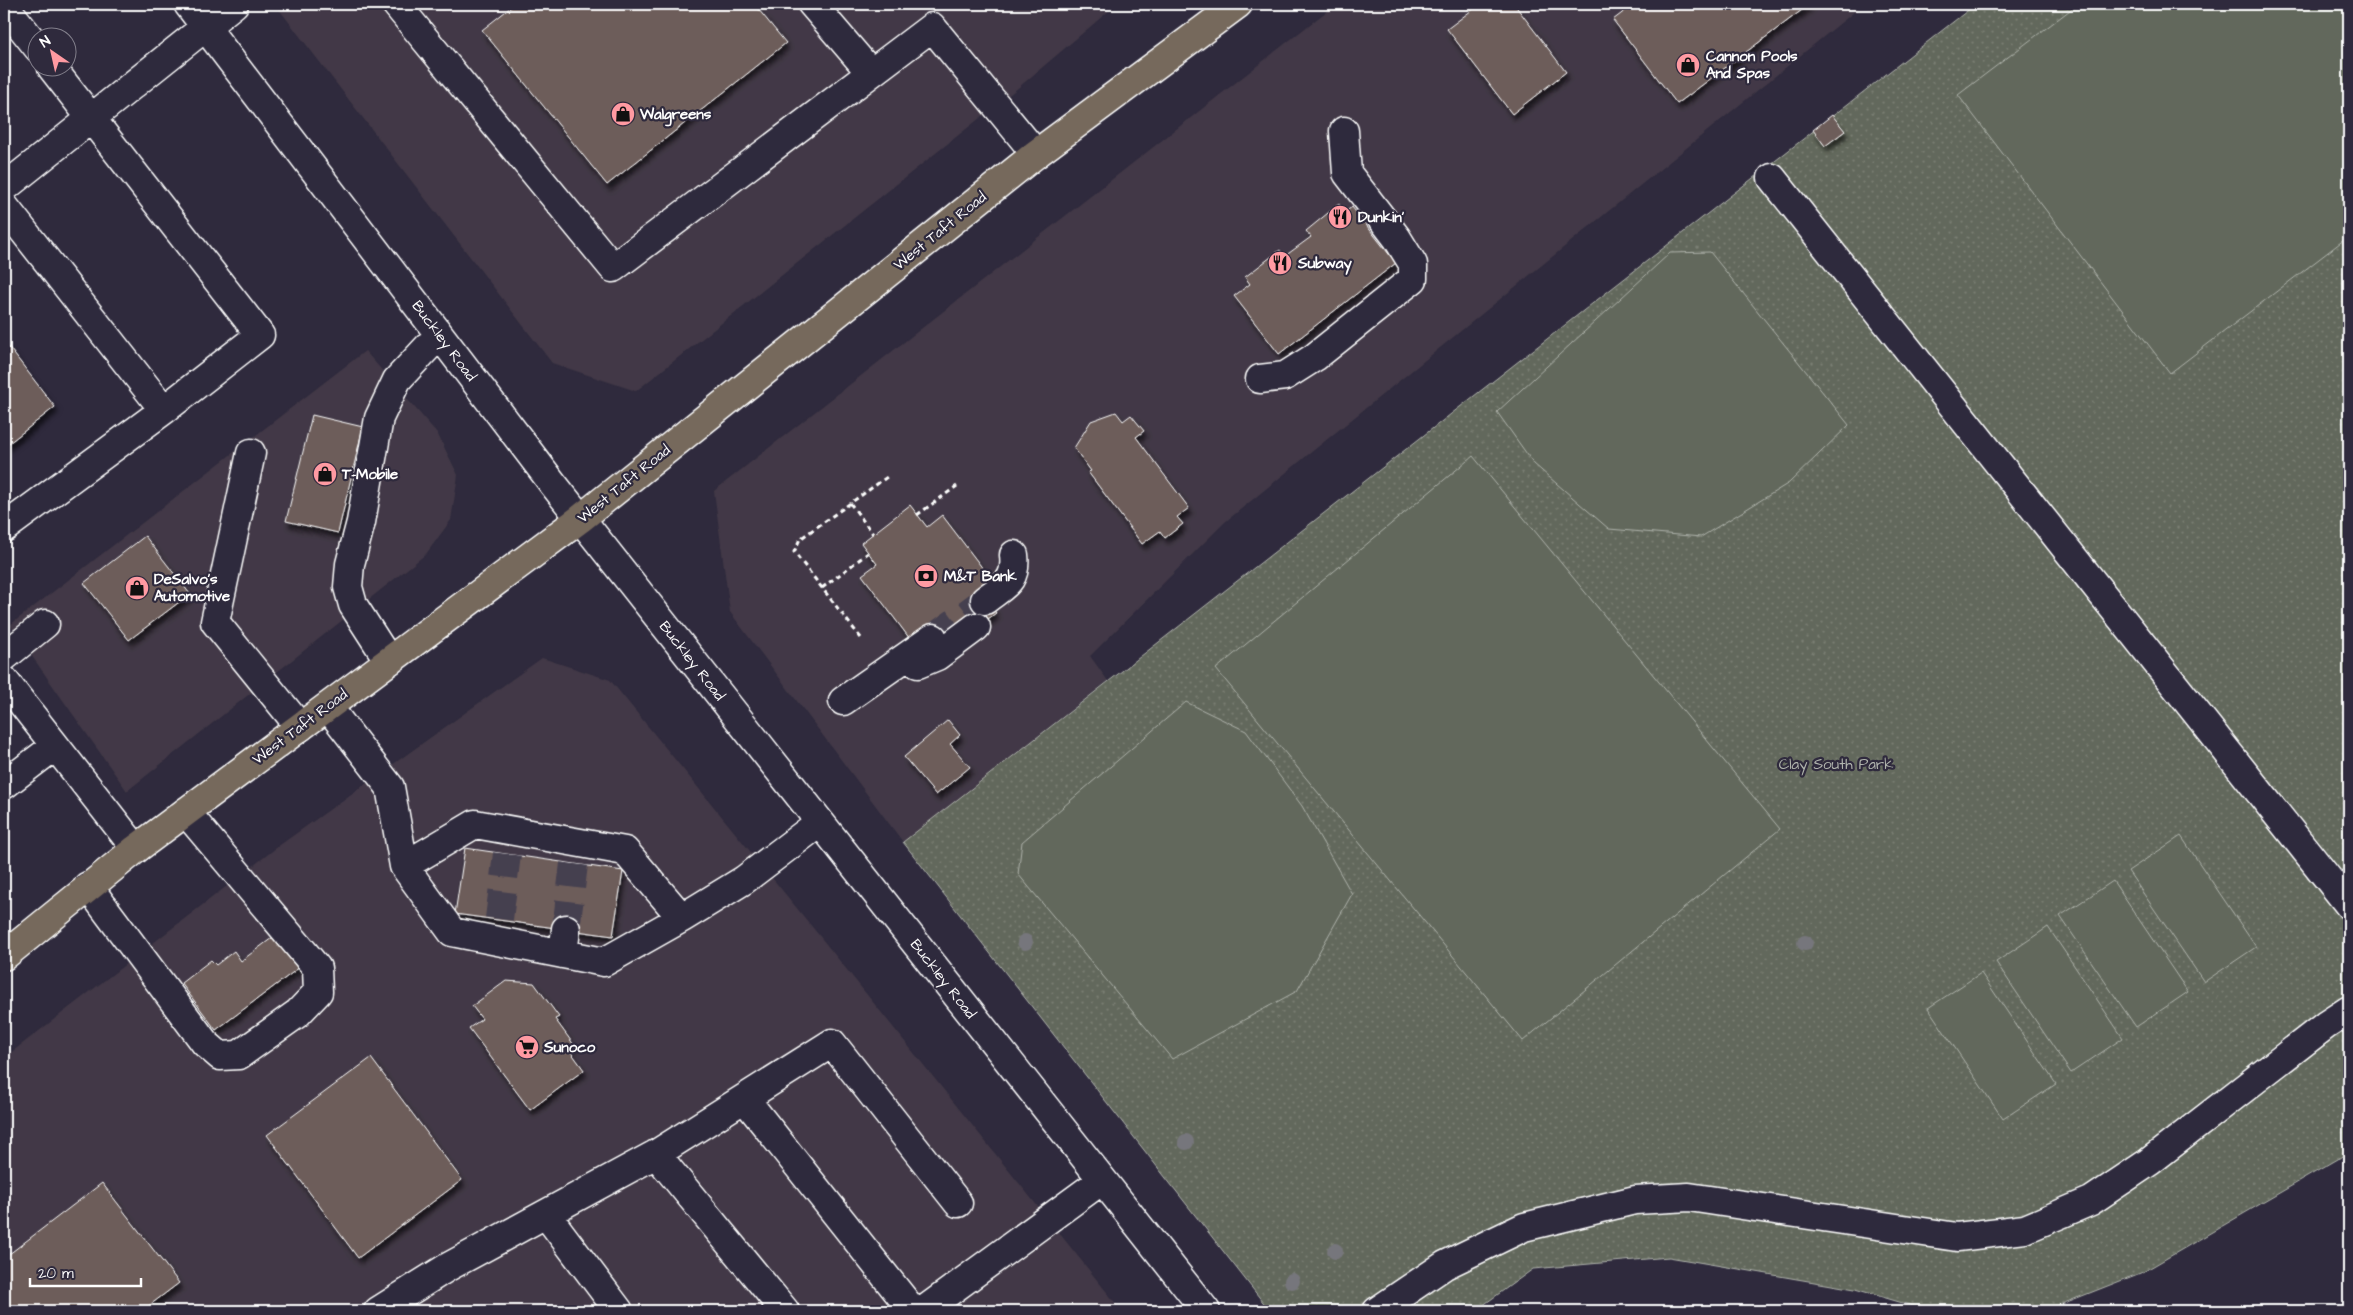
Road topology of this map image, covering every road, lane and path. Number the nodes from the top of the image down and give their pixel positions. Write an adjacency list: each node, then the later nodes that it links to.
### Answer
1 (188, 4): 7 (street, Buckley Road)
2 (234, 4): 7 (street)
3 (812, 4): 9 (street)
4 (1238, 4): 13 (main road, West Taft Road)
5 (4, 5): 8 (street)
6 (403, 6): 9 (street)
7 (205, 26): 11 (street); 17 (street, Buckley Road)
8 (28, 35)
9 (871, 73): 13 (street)
10 (60, 78): 11 (street)
11 (91, 118): 15 (street); 19 (street)
12 (1344, 131): 18 (street)
13 (1036, 154): 25 (main road, West Taft Road)
14 (1772, 178): 48 (street)
15 (4, 188)
16 (4, 206): 19 (street)
17 (439, 335): 25 (street, Buckley Road); 35 (street)
18 (1260, 379)
19 (164, 410): 26 (street)
20 (252, 453): 40 (street)
21 (887, 477): 23 (path)
22 (957, 486): 24 (path)
23 (850, 503): 27 (path); 30 (path)
24 (917, 515)
25 (580, 519): 35 (main road, West Taft Road); 44 (street, Buckley Road)
26 (4, 528)
27 (873, 534)
28 (868, 552): 30 (path)
29 (1014, 555): 36 (street)
30 (822, 588): 32 (path)
31 (45, 624): 34 (street)
32 (861, 638)
33 (933, 638): 36 (street)
34 (4, 657)
35 (389, 661): 39 (main road, West Taft Road)
36 (900, 662): 38 (street)
37 (4, 680): 41 (street)
38 (843, 701)
39 (328, 707): 40 (main road, West Taft Road); 46 (street)
40 (300, 727): 43 (main road, West Taft Road)
41 (55, 746): 42 (street); 45 (street)
42 (4, 785)
43 (186, 812): 45 (main road, West Taft Road); 47 (street)
44 (819, 823): 49 (street); 54 (street, Buckley Road)
45 (136, 849): 47 (main road, West Taft Road)
46 (404, 866): 49 (street); 49 (street)
47 (88, 886): 50 (main road, West Taft Road)
48 (2349, 905)
49 (682, 918)
50 (4, 956)
51 (2349, 1010): 63 (street)
52 (745, 1099): 53 (street); 55 (street); 60 (street)
53 (656, 1154): 56 (street); 59 (street)
54 (1102, 1180): 61 (street); 62 (street, Buckley Road)
55 (958, 1203)
56 (546, 1214): 57 (street); 58 (street)
57 (383, 1310)
58 (620, 1311)
59 (785, 1311)
60 (913, 1311)
61 (923, 1311)
62 (1206, 1311)
63 (1377, 1311)

